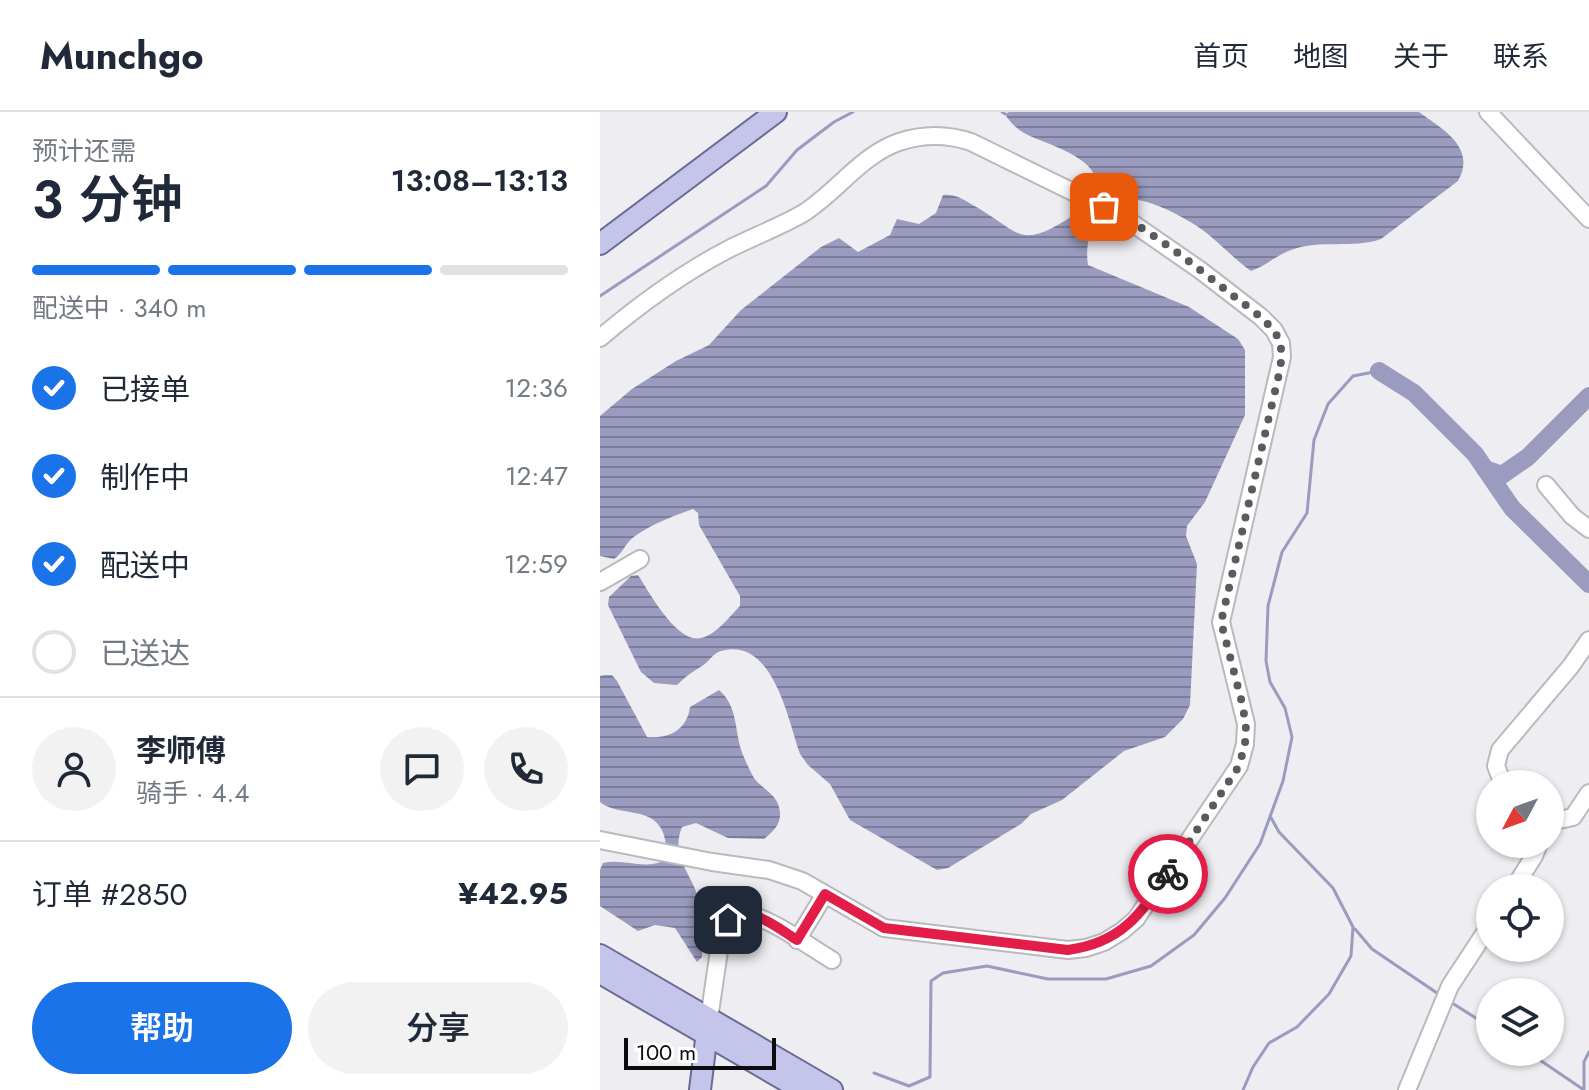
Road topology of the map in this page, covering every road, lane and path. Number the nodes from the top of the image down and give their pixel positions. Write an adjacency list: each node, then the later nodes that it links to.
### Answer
1 (776, 112): 4 (main road)
2 (1488, 112): 3 (street)
3 (1589, 219)
4 (600, 244)
5 (600, 338): 15 (street)
6 (1546, 485): 7 (street)
7 (1589, 529)
8 (640, 559): 9 (street)
9 (600, 582)
10 (1589, 640): 11 (street)
11 (1498, 770)
12 (1589, 793): 13 (street)
13 (1564, 819)
14 (600, 840): 15 (street)
15 (825, 894): 16 (street)
16 (797, 940): 19 (street); 21 (street)
17 (1476, 946): 25 (street)
18 (600, 955): 21 (main road)
19 (832, 960)
20 (600, 973): 21 (main road)
21 (708, 1027): 22 (main road); 23 (main road); 24 (main road)
22 (700, 1090)
23 (802, 1090)
24 (832, 1090)
25 (1407, 1090)

